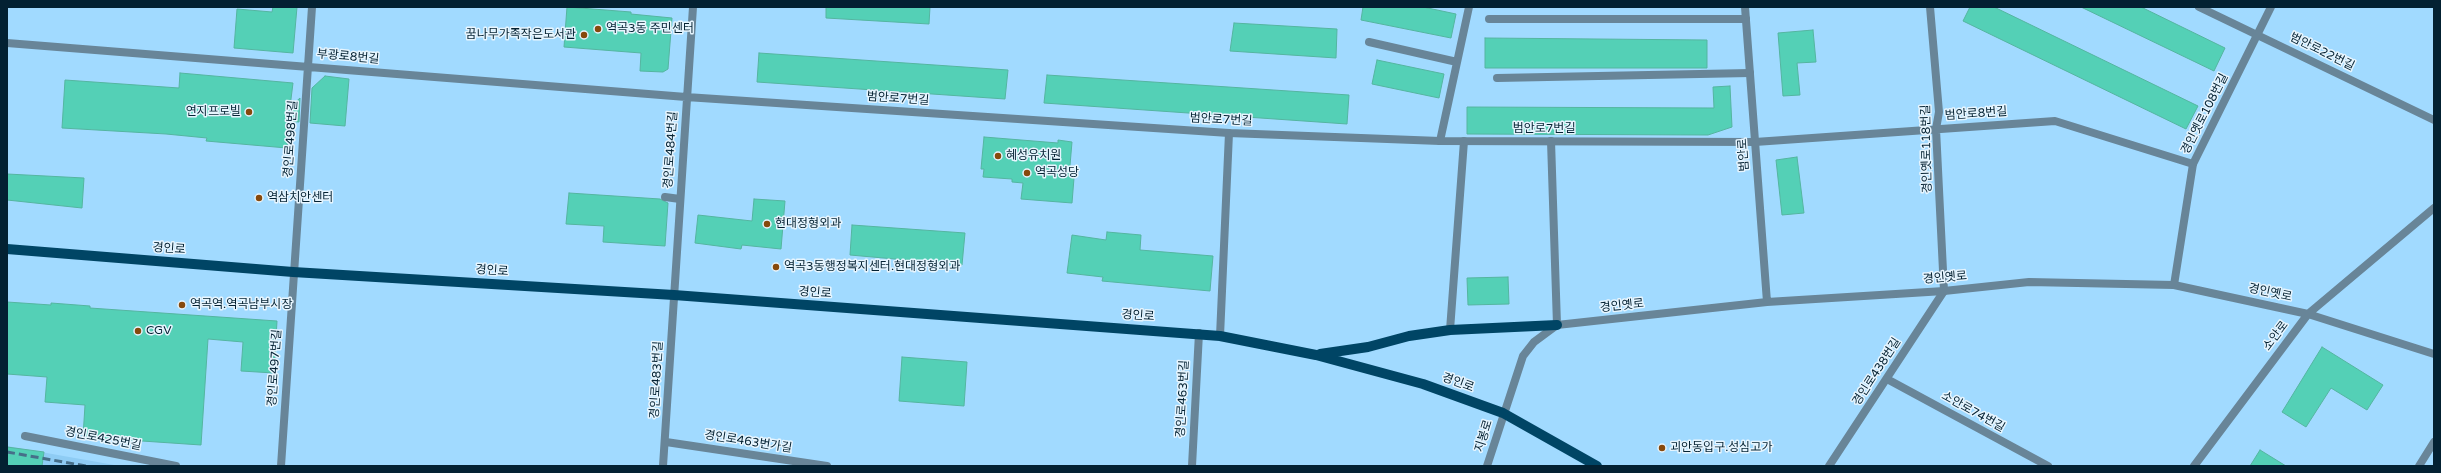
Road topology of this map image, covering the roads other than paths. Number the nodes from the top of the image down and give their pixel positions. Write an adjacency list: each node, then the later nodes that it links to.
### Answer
1 (312, 7): 14 (street, 경인로498번길)
2 (693, 7): 17 (street, 경인로484번길)
3 (1469, 7): 13 (street)
4 (1745, 7): 9 (street, 범안로)
5 (1930, 7): 19 (street, 경인옛로118번길)
6 (2200, 7): 10 (street, 범안로22번길)
7 (2271, 7): 10 (street, 경인옛로108번길)
8 (1489, 19): 9 (street)
9 (1746, 19): 15 (street, 범안로)
10 (2258, 34): 18 (street, 범안로22번길); 25 (street, 경인옛로108번길)
11 (1369, 42): 13 (street)
12 (7, 43): 14 (street, 부광로8번길)
13 (1457, 62): 21 (street)
14 (308, 66): 17 (street, 부광로8번길); 30 (street, 경인로498번길)
15 (1750, 73): 16 (street); 24 (street, 범안로)
16 (1497, 78)
17 (686, 97): 20 (street, 범안로7번길); 27 (street, 경인로484번길)
18 (2434, 120)
19 (1936, 129): 24 (street, 범안로8번길); 25 (street, 범안로8번길); 32 (street, 경인옛로118번길)
20 (1229, 133): 21 (street, 범안로7번길); 39 (street)
21 (1440, 141): 22 (street, 범안로7번길)
22 (1464, 141): 23 (street, 범안로7번길); 37 (street)
23 (1551, 141): 24 (street, 범안로7번길); 36 (street)
24 (1755, 142): 34 (street, 범안로)
25 (2193, 164): 31 (street, 경인옛로108번길)
26 (665, 197): 27 (street)
27 (680, 199): 33 (street, 경인로484번길)
28 (2434, 208): 35 (street, 소안로)
29 (7, 250): 30 (main road, 경인로)
30 (293, 272): 33 (main road, 경인로); 48 (street, 경인로497번길)
31 (2174, 285): 32 (street, 경인옛로); 35 (street, 경인옛로)
32 (1944, 291): 34 (street, 경인옛로); 42 (street, 경인로438번길)
33 (674, 295): 38 (main road, 경인로); 45 (street, 경인로483번길)
34 (1768, 302): 36 (street, 경인옛로)
35 (2308, 314): 40 (street, 경인옛로); 56 (street, 소안로)
36 (1558, 325): 37 (main road); 43 (street, 경인옛로)
37 (1450, 330): 41 (main road)
38 (1199, 333): 39 (main road, 경인로); 51 (street, 경인로463번길)
39 (1220, 336): 41 (main road, 경인로)
40 (2434, 354)
41 (1316, 355): 43 (main road, 경인로)
42 (1887, 379): 54 (street, 경인로438번길); 55 (street, 소안로74번길)
43 (1503, 413): 52 (street, 지봉로); 53 (main road, 경인로)
44 (25, 436): 47 (street, 경인로425번길)
45 (666, 442): 49 (street, 경인로483번길); 50 (street, 경인로463번가길)
46 (2434, 442): 57 (street)
47 (176, 466)
48 (281, 466)
49 (663, 466)
50 (827, 466)
51 (1192, 466)
52 (1487, 466)
53 (1597, 466)
54 (1828, 466)
55 (2048, 466)
56 (2194, 466)
57 (2419, 466)

